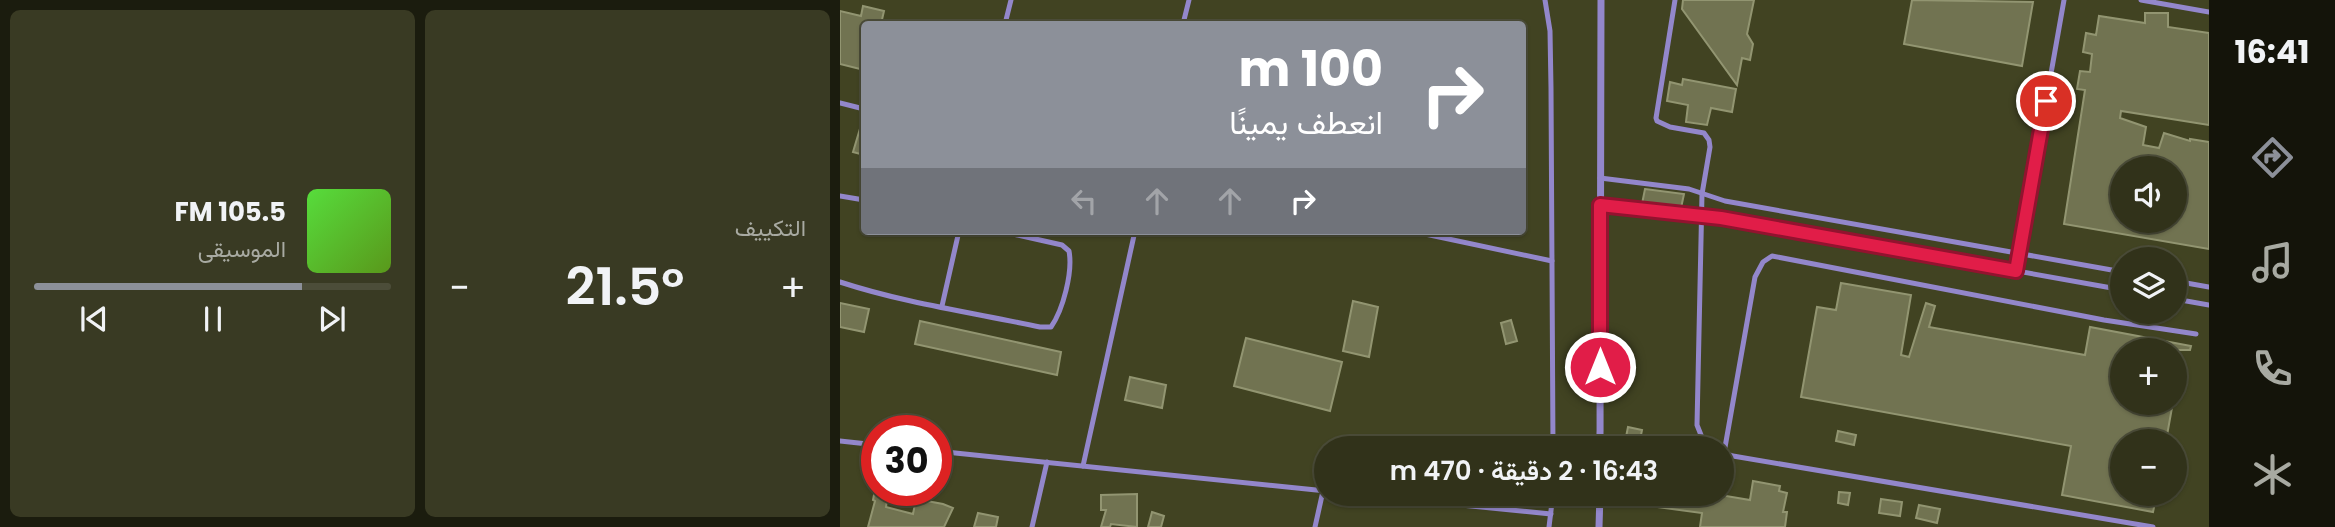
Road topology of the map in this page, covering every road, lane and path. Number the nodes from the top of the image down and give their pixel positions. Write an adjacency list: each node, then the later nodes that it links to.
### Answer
1 (1011, 0): 9 (lane)
2 (1189, 0): 10 (lane)
3 (1545, 0): 24 (lane)
4 (1601, 0): 13 (street)
5 (1675, 0): 14 (lane)
6 (2064, 0): 23 (lane)
7 (2141, 0): 8 (lane)
8 (2209, 12)
9 (1006, 21)
10 (1185, 21)
11 (840, 103): 12 (lane)
12 (861, 108)
13 (1601, 178): 14 (lane); 17 (street)
14 (1702, 194): 18 (lane); 23 (lane)
15 (840, 196): 16 (lane)
16 (861, 200)
17 (1600, 205): 18 (lane); 36 (street)
18 (1702, 218): 26 (lane); 37 (lane)
19 (958, 235): 33 (lane)
20 (1018, 235): 33 (lane)
21 (1134, 235): 44 (lane)
22 (1430, 235): 24 (lane)
23 (2019, 253): 25 (lane); 26 (lane)
24 (1552, 261): 35 (lane)
25 (2110, 270)
26 (2016, 271): 30 (lane)
27 (840, 282): 33 (lane)
28 (2187, 283): 29 (lane)
29 (2209, 287)
30 (2110, 288)
31 (2187, 301): 32 (lane)
32 (2209, 305)
33 (942, 306)
34 (2196, 334): 38 (lane)
35 (1553, 436)
36 (1600, 436)
37 (1701, 436)
38 (1726, 436)
39 (840, 441): 40 (lane)
40 (861, 443)
41 (952, 453): 43 (lane)
42 (1734, 456): 55 (lane)
43 (1047, 462): 44 (lane); 51 (lane)
44 (1083, 466): 45 (lane)
45 (1314, 490)
46 (1321, 506): 52 (lane)
47 (1471, 506): 50 (lane)
48 (1552, 506): 50 (lane)
49 (1600, 506): 54 (street)
50 (1551, 514): 53 (lane)
51 (1032, 527)
52 (1315, 527)
53 (1549, 527)
54 (1600, 527)
55 (2153, 527)

